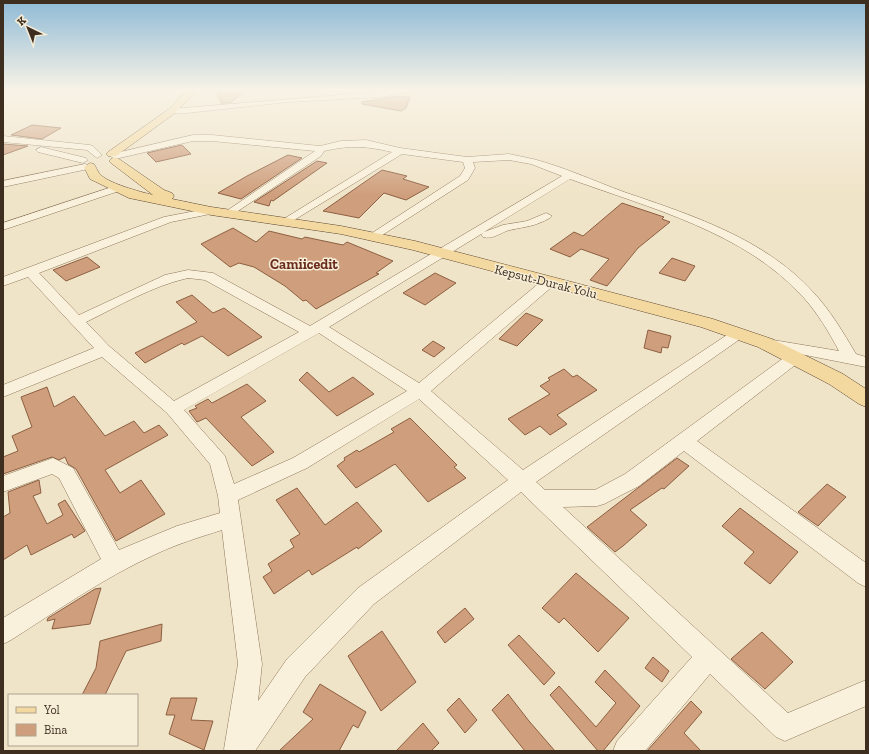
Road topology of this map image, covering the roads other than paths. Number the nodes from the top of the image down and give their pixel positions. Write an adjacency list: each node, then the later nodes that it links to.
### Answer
1 (151, 125): 6 (main road)
2 (4, 140): 6 (street); 6 (street)
3 (320, 149): 4 (street); 6 (street); 11 (street)
4 (400, 151): 5 (street); 13 (street)
5 (467, 160): 7 (street); 15 (street)
6 (99, 161): 8 (street); 9 (main road, Kepsut-Durak Yolu); 10 (main road, Kepsut-Durak Yolu)
7 (570, 175): 16 (street); 26 (street)
8 (3, 184)
9 (118, 188): 10 (main road, Kepsut-Durak Yolu); 14 (street)
10 (211, 211): 11 (main road, Kepsut-Durak Yolu); 17 (street)
11 (229, 214): 13 (main road, Kepsut-Durak Yolu)
12 (546, 216): 16 (street)
13 (286, 222): 15 (main road, Kepsut-Durak Yolu)
14 (3, 227)
15 (373, 237): 16 (main road, Kepsut-Durak Yolu)
16 (446, 255): 19 (main road, Kepsut-Durak Yolu); 21 (street)
17 (31, 272): 18 (street); 20 (street)
18 (3, 282)
19 (549, 282): 22 (main road, Kepsut-Durak Yolu); 29 (street)
20 (77, 321): 21 (street); 24 (street)
21 (315, 329): 29 (street); 31 (street)
22 (738, 334): 23 (main road, Kepsut-Durak Yolu); 33 (street)
23 (765, 343): 25 (main road, Kepsut-Durak Yolu); 26 (street)
24 (104, 350): 28 (street); 31 (street)
25 (794, 358): 30 (main road, Kepsut-Durak Yolu); 32 (street)
26 (850, 358): 27 (street)
27 (866, 362)
28 (3, 390)
29 (420, 391): 33 (street); 35 (street)
30 (866, 399)
31 (173, 409): 35 (street)
32 (685, 442): 36 (street); 39 (street)
33 (522, 481): 36 (street); 43 (street)
34 (3, 484): 38 (street)
35 (228, 496): 37 (street)
36 (541, 500): 41 (street)
37 (231, 518): 38 (street); 43 (street)
38 (114, 563): 40 (street)
39 (866, 576)
40 (3, 632)
41 (709, 656): 42 (street); 44 (street)
42 (866, 693)
43 (238, 751)
44 (627, 751)

